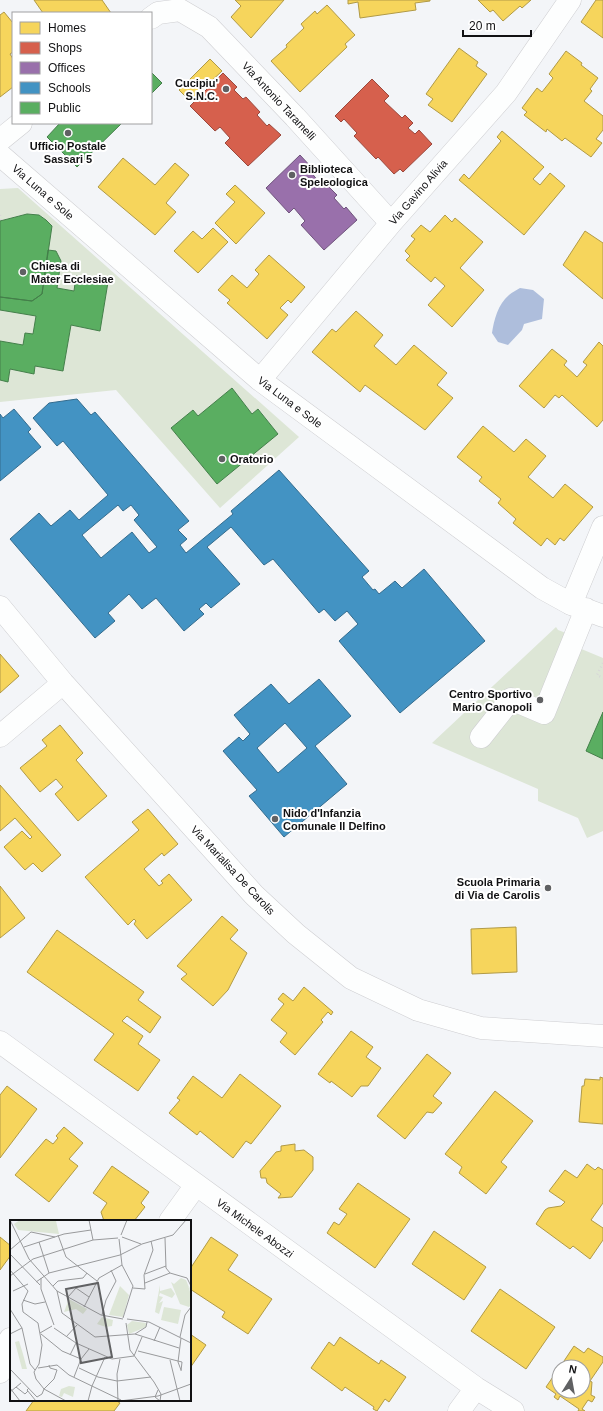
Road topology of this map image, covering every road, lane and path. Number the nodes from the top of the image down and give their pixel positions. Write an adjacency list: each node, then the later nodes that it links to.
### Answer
1 (570, 0): 8 (street, Via Gavino Alivia)
2 (152, 17): 8 (street, Via Antonio Taramelli)
3 (20, 124): 4 (street)
4 (0, 140)
5 (0, 155): 9 (street, Via Luna e Sole)
6 (0, 215): 7 (path)
7 (1, 220)
8 (391, 223): 9 (street, Via Gavino Alivia)
9 (260, 380): 12 (street, Via Luna e Sole)
10 (603, 527): 12 (street)
11 (0, 607): 15 (street, Via Marialisa De Carolis)
12 (587, 610): 17 (street)
13 (603, 663): 14 (path)
14 (603, 678)
15 (63, 683): 16 (street); 18 (street, Via Marialisa De Carolis)
16 (0, 736)
17 (481, 737)
18 (603, 1036)
19 (0, 1042): 20 (street, Via Michele Abozzi)
20 (196, 1185): 21 (street); 24 (street, Via Michele Abozzi)
21 (171, 1220)
22 (7, 1338): 23 (street)
23 (0, 1372)
24 (476, 1388): 25 (street); 26 (street, Via Michele Abozzi)
25 (459, 1411)
26 (513, 1411)

